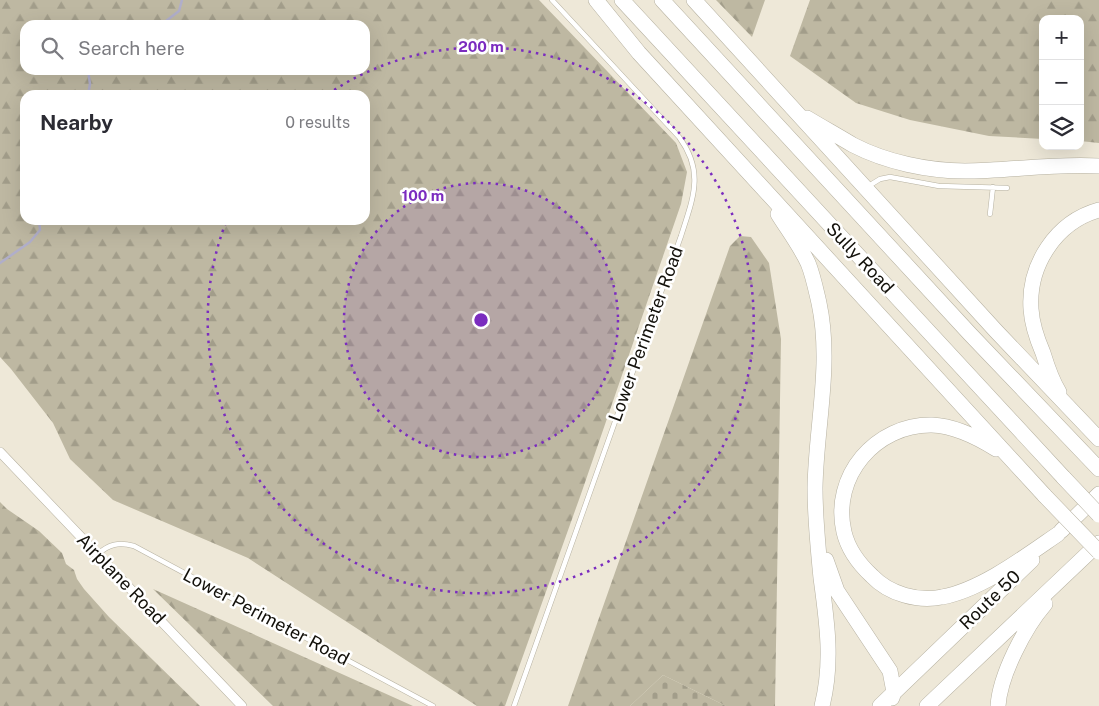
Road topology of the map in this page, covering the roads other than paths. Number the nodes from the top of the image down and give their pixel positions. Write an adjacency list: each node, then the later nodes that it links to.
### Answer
1 (552, 0): 30 (lane, Lower Perimeter Road)
2 (596, 0): 8 (highway)
3 (622, 0): 20 (highway, Sully Road, bridge)
4 (662, 0): 18 (highway, Sully Road)
5 (694, 0): 6 (highway)
6 (794, 110): 7 (highway); 10 (highway)
7 (1099, 166)
8 (756, 179): 17 (highway); 21 (highway)
9 (993, 187): 10 (lane); 11 (lane); 13 (lane)
10 (865, 188): 14 (highway)
11 (1007, 188)
12 (1099, 210): 14 (highway)
13 (990, 214)
14 (1086, 427): 15 (highway)
15 (1099, 439)
16 (0, 452): 25 (street, Airplane Road)
17 (1010, 458): 22 (highway); 24 (highway, bridge)
18 (1094, 463)
19 (1099, 494): 22 (highway, Route 50)
20 (1099, 515)
21 (816, 518): 27 (highway); 31 (highway)
22 (1058, 534): 27 (highway, Route 50)
23 (1099, 543): 26 (highway, Route 50)
24 (1099, 552)
25 (97, 554): 28 (street, Airplane Road); 29 (lane, Lower Perimeter Road)
26 (1084, 557): 33 (highway, Route 50); 34 (highway)
27 (891, 699): 32 (highway, Route 50)
28 (242, 706)
29 (433, 706)
30 (514, 706)
31 (822, 706)
32 (880, 706)
33 (927, 706)
34 (998, 706)

